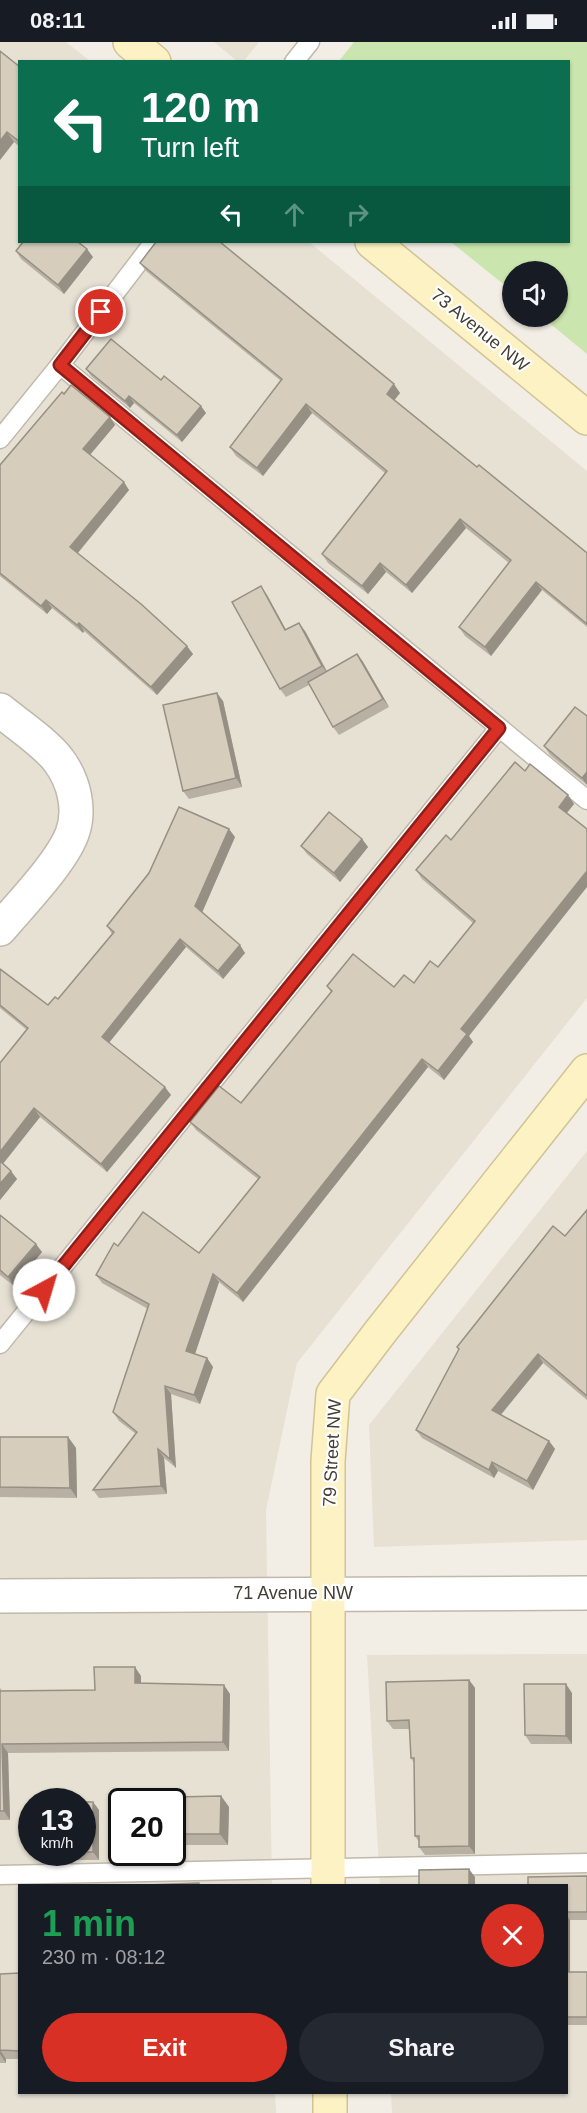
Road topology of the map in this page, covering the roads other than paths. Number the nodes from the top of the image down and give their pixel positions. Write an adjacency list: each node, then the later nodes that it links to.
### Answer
1 (130, 42): 3 (street)
2 (310, 42): 4 (lane)
3 (151, 60)
4 (296, 60)
5 (153, 243): 7 (lane)
6 (373, 243): 8 (street, 73 Avenue NW)
7 (60, 365): 9 (lane); 11 (lane)
8 (587, 418)
9 (0, 439)
10 (0, 710): 13 (street)
11 (499, 728): 12 (lane); 15 (lane)
12 (587, 800)
13 (0, 929)
14 (587, 1071): 16 (street, 79 Street NW)
15 (0, 1344)
16 (329, 1593): 17 (street, 71 Avenue NW); 18 (street, 71 Avenue NW); 21 (street, 79 Street NW)
17 (587, 1593)
18 (0, 1596)
19 (587, 1863): 21 (lane)
20 (0, 1875): 21 (lane)
21 (328, 1877)
22 (330, 2094): 23 (street)
23 (330, 2113)

